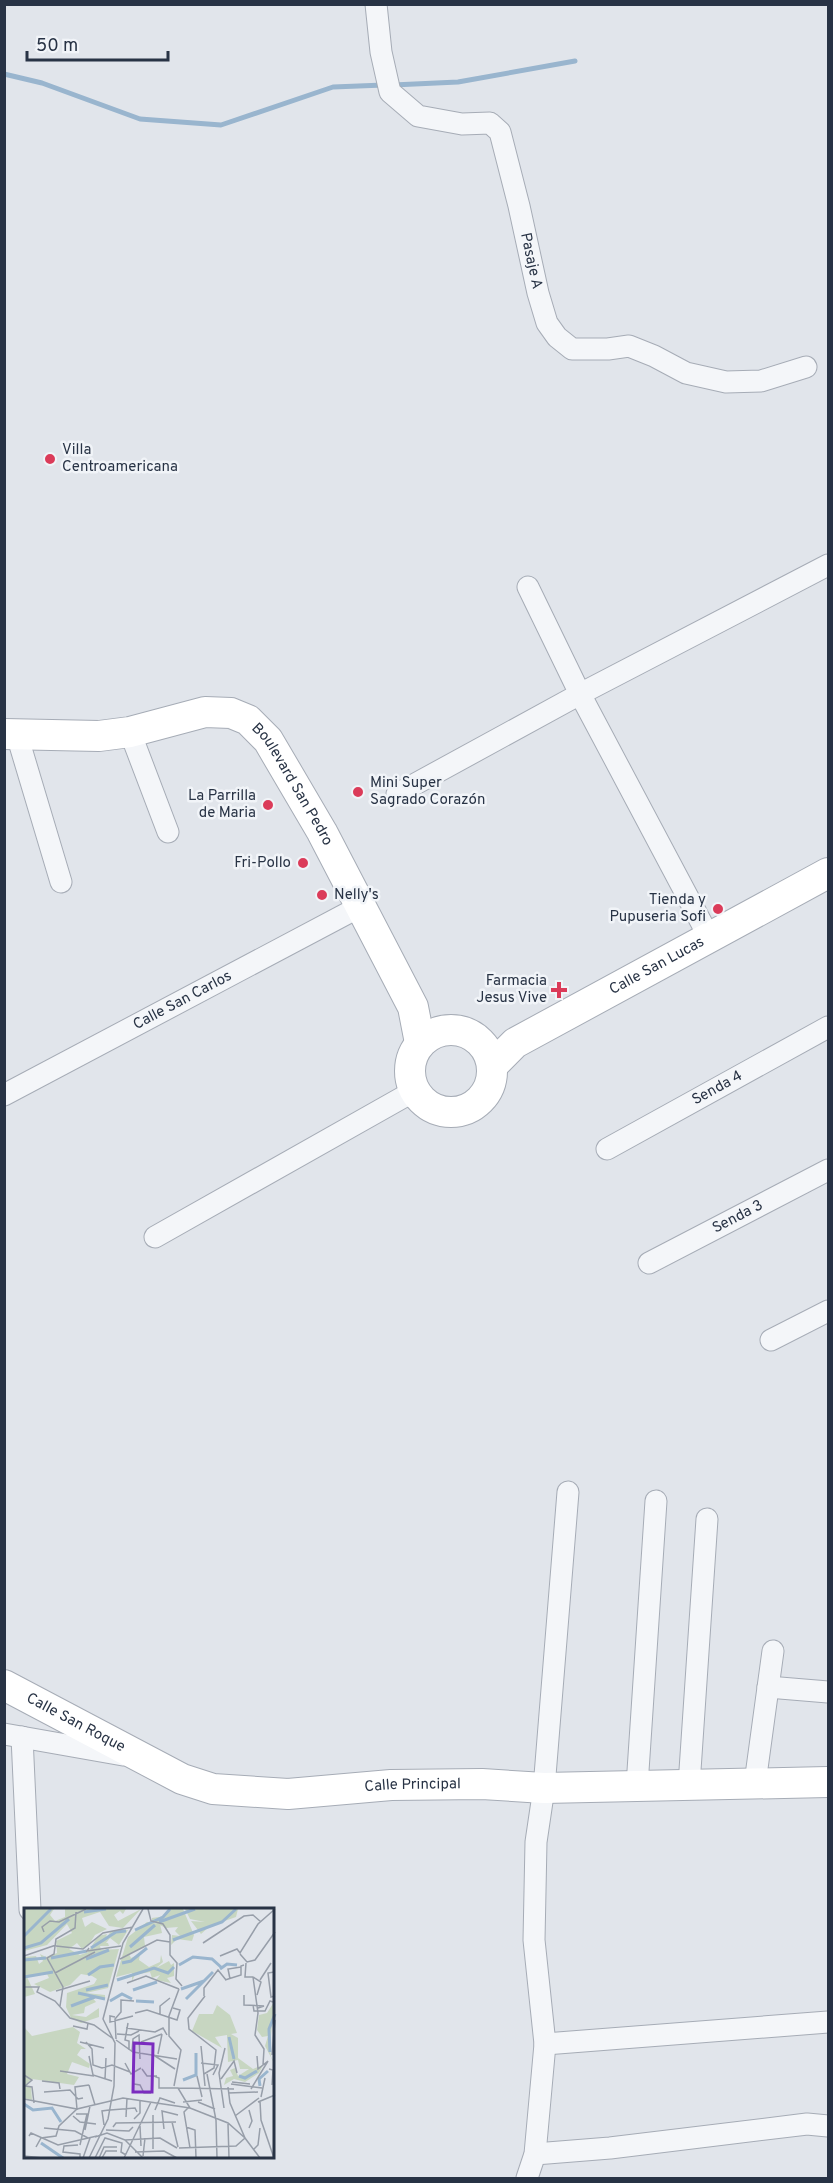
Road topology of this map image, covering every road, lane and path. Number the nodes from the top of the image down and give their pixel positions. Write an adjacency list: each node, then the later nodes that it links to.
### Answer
1 (376, 4): 2 (street, Pasaje A)
2 (806, 367)
3 (828, 565): 5 (street)
4 (528, 587): 5 (street)
5 (580, 694): 8 (street); 13 (street)
6 (130, 732): 7 (street, Boulevard San Pedro); 9 (street); 12 (street, Boulevard San Pedro)
7 (11, 735): 11 (street)
8 (397, 794)
9 (168, 832)
10 (828, 873): 13 (street, Calle San Lucas)
11 (61, 882)
12 (361, 906): 14 (street, Boulevard San Pedro); 22 (street, Calle San Carlos)
13 (709, 937): 19 (street, Calle San Lucas)
14 (413, 1007): 16 (street); 18 (street, Boulevard San Pedro)
15 (828, 1027): 23 (street, Senda 4)
16 (449, 1030): 17 (street); 18 (street)
17 (478, 1039): 19 (street); 20 (street)
18 (420, 1043): 21 (street)
19 (515, 1043): 20 (street, Calle San Lucas)
20 (492, 1066): 21 (street)
21 (414, 1091): 25 (street)
22 (4, 1095)
23 (607, 1149)
24 (828, 1170): 26 (street, Senda 3)
25 (155, 1237)
26 (649, 1263)
27 (828, 1311): 28 (street)
28 (771, 1340)
29 (568, 1492): 42 (street)
30 (656, 1501): 41 (street)
31 (707, 1519): 40 (street)
32 (773, 1651): 34 (street)
33 (4, 1685): 37 (street, Calle San Roque)
34 (768, 1687): 35 (street); 39 (street)
35 (828, 1692)
36 (13, 1736): 37 (street, Calle Principal); 43 (street)
37 (147, 1759): 42 (street, Calle Principal)
38 (828, 1782): 39 (street, Calle Principal)
39 (755, 1783): 40 (street, Calle Principal)
40 (688, 1785): 41 (street, Calle Principal)
41 (637, 1786): 42 (street, Calle Principal)
42 (544, 1788): 45 (street)
43 (30, 1908)
44 (828, 2022): 45 (street)
45 (545, 2044): 47 (street)
46 (828, 2126): 47 (street)
47 (535, 2154): 48 (street)
48 (526, 2178)

